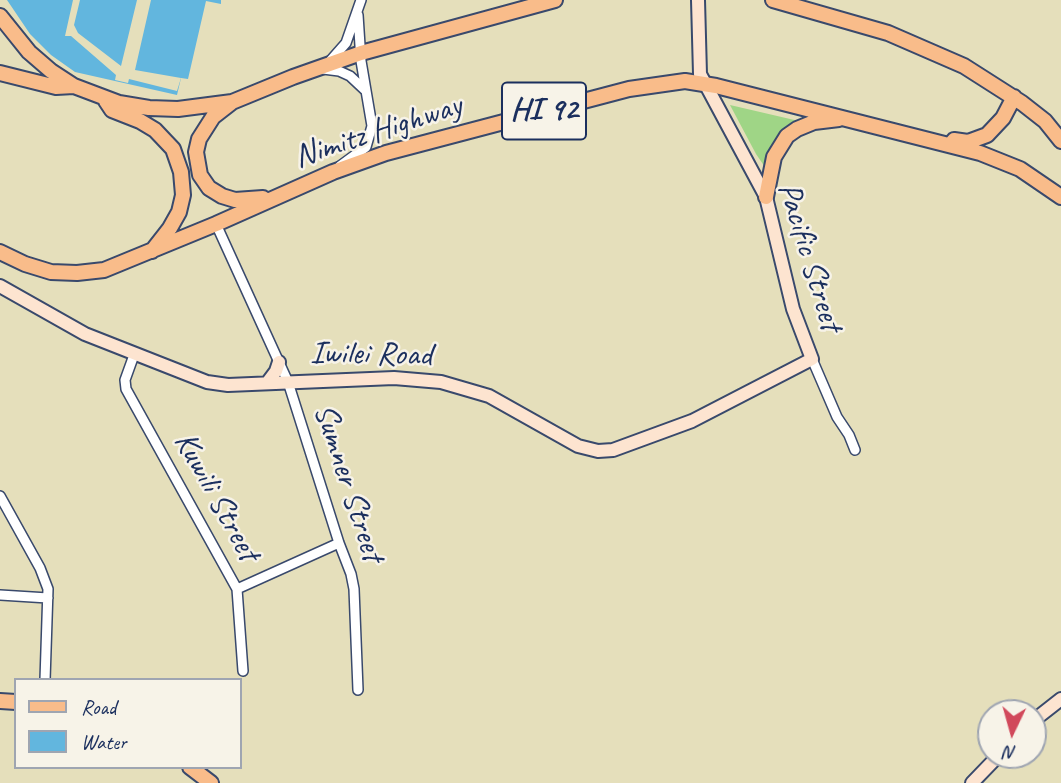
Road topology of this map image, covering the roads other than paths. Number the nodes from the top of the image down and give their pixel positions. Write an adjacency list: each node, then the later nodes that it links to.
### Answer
1 (361, 0): 5 (street)
2 (555, 0): 7 (main road)
3 (698, 0): 11 (street, Pacific Street)
4 (773, 0): 14 (main road)
5 (358, 15): 7 (street); 8 (street)
6 (0, 16): 12 (main road)
7 (361, 53): 8 (main road); 13 (street)
8 (327, 64): 9 (main road)
9 (308, 71): 13 (street); 16 (main road)
10 (0, 73): 12 (main road)
11 (704, 83): 17 (main road, Nimitz Highway / HI 92); 22 (main road, Nimitz Highway / HI 92); 24 (street, Pacific Street)
12 (74, 86): 15 (main road)
13 (366, 91): 22 (street)
14 (1014, 97): 18 (main road); 19 (main road)
15 (104, 99): 16 (main road); 20 (main road)
16 (232, 102): 21 (main road)
17 (848, 118): 18 (main road, Nimitz Highway / HI 92); 24 (main road)
18 (931, 141): 25 (main road, Nimitz Highway / HI 92)
19 (1061, 141)
20 (173, 149): 21 (main road); 28 (main road)
21 (196, 149): 23 (main road)
22 (333, 172): 23 (main road, Nimitz Highway / HI 92)
23 (279, 195): 26 (main road, Nimitz Highway / HI 92)
24 (766, 197): 31 (street, Pacific Street)
25 (1061, 197)
26 (216, 224): 28 (main road, Nimitz Highway / HI 92); 32 (street, Sumner Street)
27 (0, 252): 28 (main road, Nimitz Highway / HI 92)
28 (151, 252)
29 (0, 286): 30 (street, Iwilei Road)
30 (134, 355): 34 (street, Iwilei Road); 38 (street, Kuwili Street)
31 (812, 359): 33 (street, Iwilei Road); 35 (street, Pacific Street)
32 (279, 362): 33 (street, Sumner Street); 34 (street)
33 (288, 382): 34 (street, Iwilei Road); 37 (street, Sumner Street)
34 (267, 383)
35 (855, 450)
36 (0, 496): 40 (street)
37 (339, 543): 38 (street); 43 (street, Sumner Street)
38 (237, 589): 41 (street, Kuwili Street)
39 (0, 595): 40 (street)
40 (48, 598): 42 (street)
41 (243, 671)
42 (45, 678)
43 (358, 690)
44 (1061, 699): 45 (street)
45 (1047, 710)
46 (192, 769): 48 (main road)
47 (986, 769): 49 (street)
48 (207, 782)
49 (972, 783)

